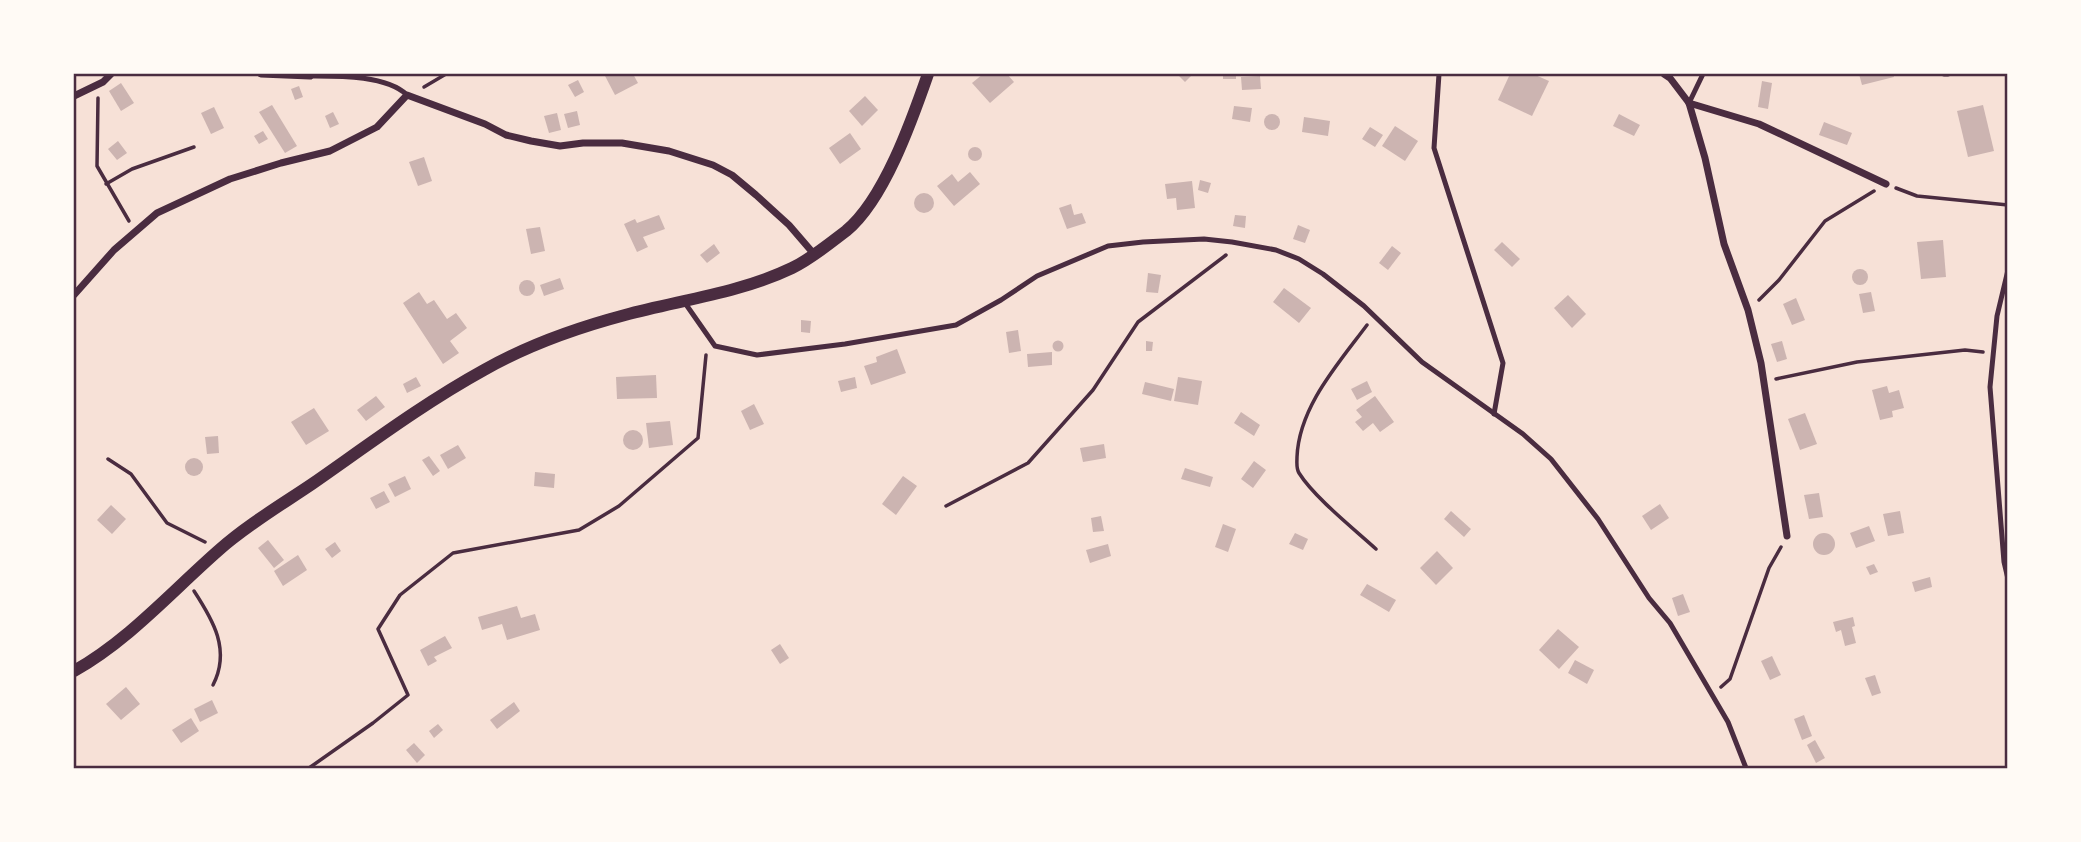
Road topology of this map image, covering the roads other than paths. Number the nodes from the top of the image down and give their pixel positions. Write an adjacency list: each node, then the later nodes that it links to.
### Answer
1 (111, 74): 9 (street)
2 (261, 74): 7 (street)
3 (928, 74): 12 (street)
4 (1439, 74): 16 (lane)
5 (1664, 74): 10 (street)
6 (1703, 74): 10 (lane)
7 (310, 75): 8 (lane)
8 (407, 95): 12 (street); 14 (street)
9 (74, 96)
10 (1689, 103): 11 (street); 17 (street)
11 (1886, 184)
12 (814, 254): 15 (street)
13 (2007, 270): 18 (lane)
14 (74, 295)
15 (683, 301): 16 (lane); 19 (street)
16 (1494, 414): 20 (lane)
17 (1787, 537)
18 (2007, 579)
19 (74, 671)
20 (1746, 768)

